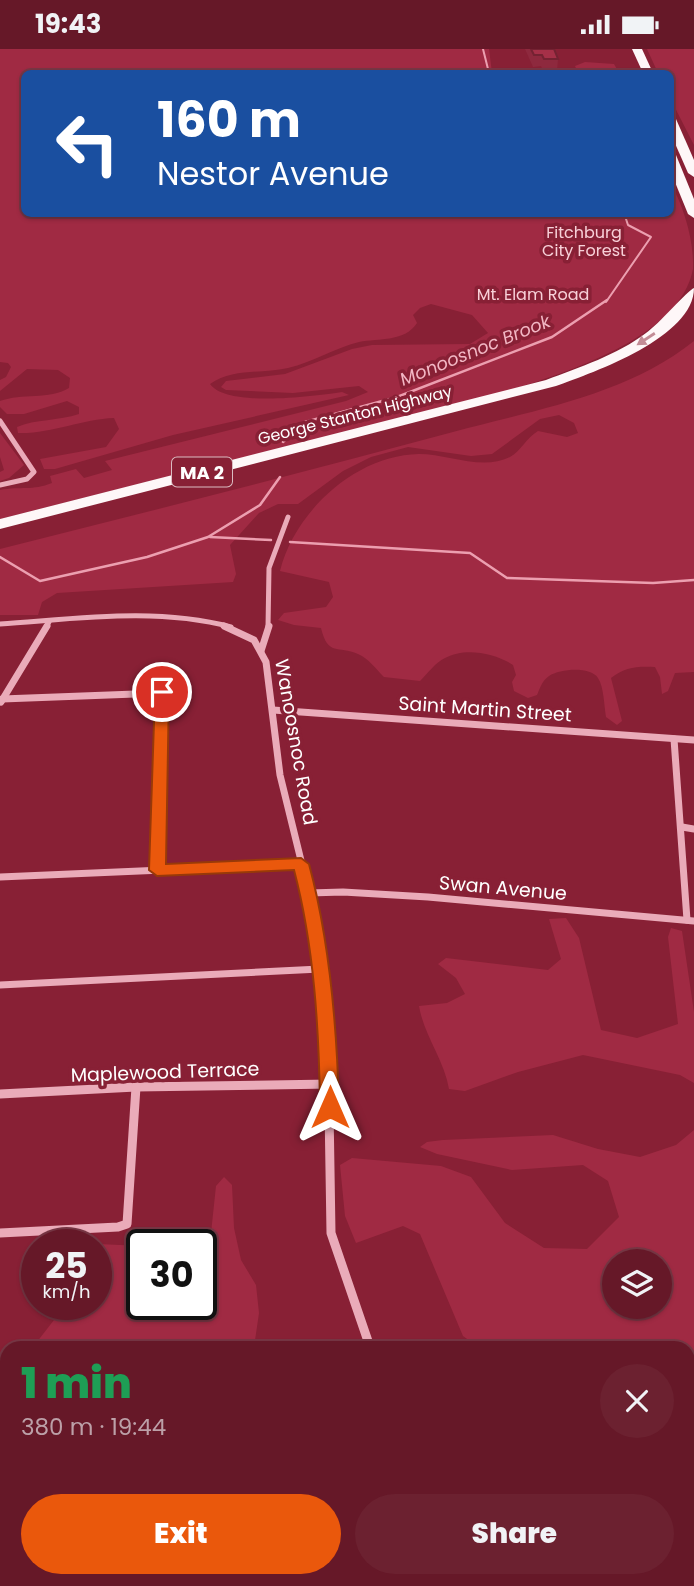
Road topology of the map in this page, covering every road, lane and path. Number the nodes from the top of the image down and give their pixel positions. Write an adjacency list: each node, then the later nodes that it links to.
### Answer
1 (637, 49): 2 (highway)
2 (647, 70)
3 (674, 128): 5 (highway)
4 (674, 165): 6 (highway)
5 (694, 173)
6 (694, 214)
7 (694, 292): 12 (highway, George Stanton Highway / MA 2, one-way to 12)
8 (694, 316): 13 (highway, George Stanton Highway / MA 2)
9 (0, 421): 10 (street)
10 (0, 485)
11 (288, 517): 16 (street, Wanoosnoc Road)
12 (0, 524)
13 (0, 536)
14 (49, 622): 15 (street); 16 (street); 17 (street)
15 (0, 624)
16 (261, 651): 18 (street, Wanoosnoc Road)
17 (1, 701): 24 (street)
18 (273, 710): 19 (street, Saint Martin Street); 23 (street, Wanoosnoc Road)
19 (674, 739): 20 (street, Saint Martin Street); 21 (street)
20 (694, 740)
21 (682, 827): 22 (street); 27 (street)
22 (694, 829)
23 (301, 864): 24 (street); 26 (street, Wanoosnoc Road)
24 (157, 870): 25 (street)
25 (0, 877)
26 (309, 893): 27 (street, Swan Avenue); 28 (street, Wanoosnoc Road)
27 (691, 920)
28 (320, 969): 29 (street); 30 (street, Wanoosnoc Road)
29 (0, 985)
30 (331, 1084): 31 (street, Maplewood Terrace); 34 (street, Wanoosnoc Road)
31 (136, 1087): 32 (street, Maplewood Terrace); 33 (street)
32 (0, 1094)
33 (0, 1233)
34 (368, 1341)

